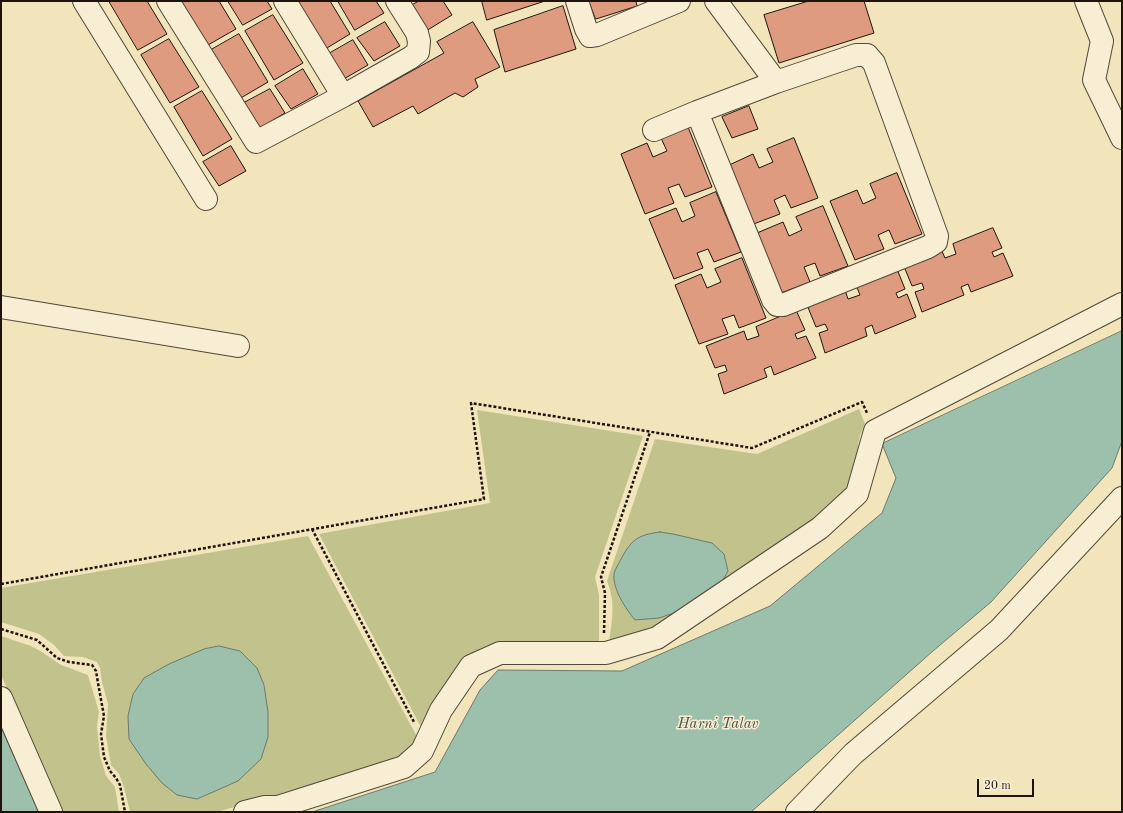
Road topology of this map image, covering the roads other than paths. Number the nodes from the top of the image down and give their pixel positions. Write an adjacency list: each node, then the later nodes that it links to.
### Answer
1 (84, 1): 14 (street)
2 (168, 1): 10 (street)
3 (285, 1): 10 (street)
4 (397, 1): 10 (street)
5 (577, 1): 6 (street)
6 (679, 1)
7 (716, 1): 9 (street)
8 (1086, 1): 13 (street)
9 (776, 82): 11 (street); 11 (street)
10 (343, 96)
11 (697, 112): 12 (street)
12 (654, 130)
13 (1122, 138)
14 (206, 199)
15 (1122, 304): 21 (street)
16 (1, 307): 17 (street)
17 (238, 346)
18 (1122, 498): 22 (street)
19 (1, 698): 20 (street)
20 (51, 812)
21 (245, 812)
22 (797, 812)

